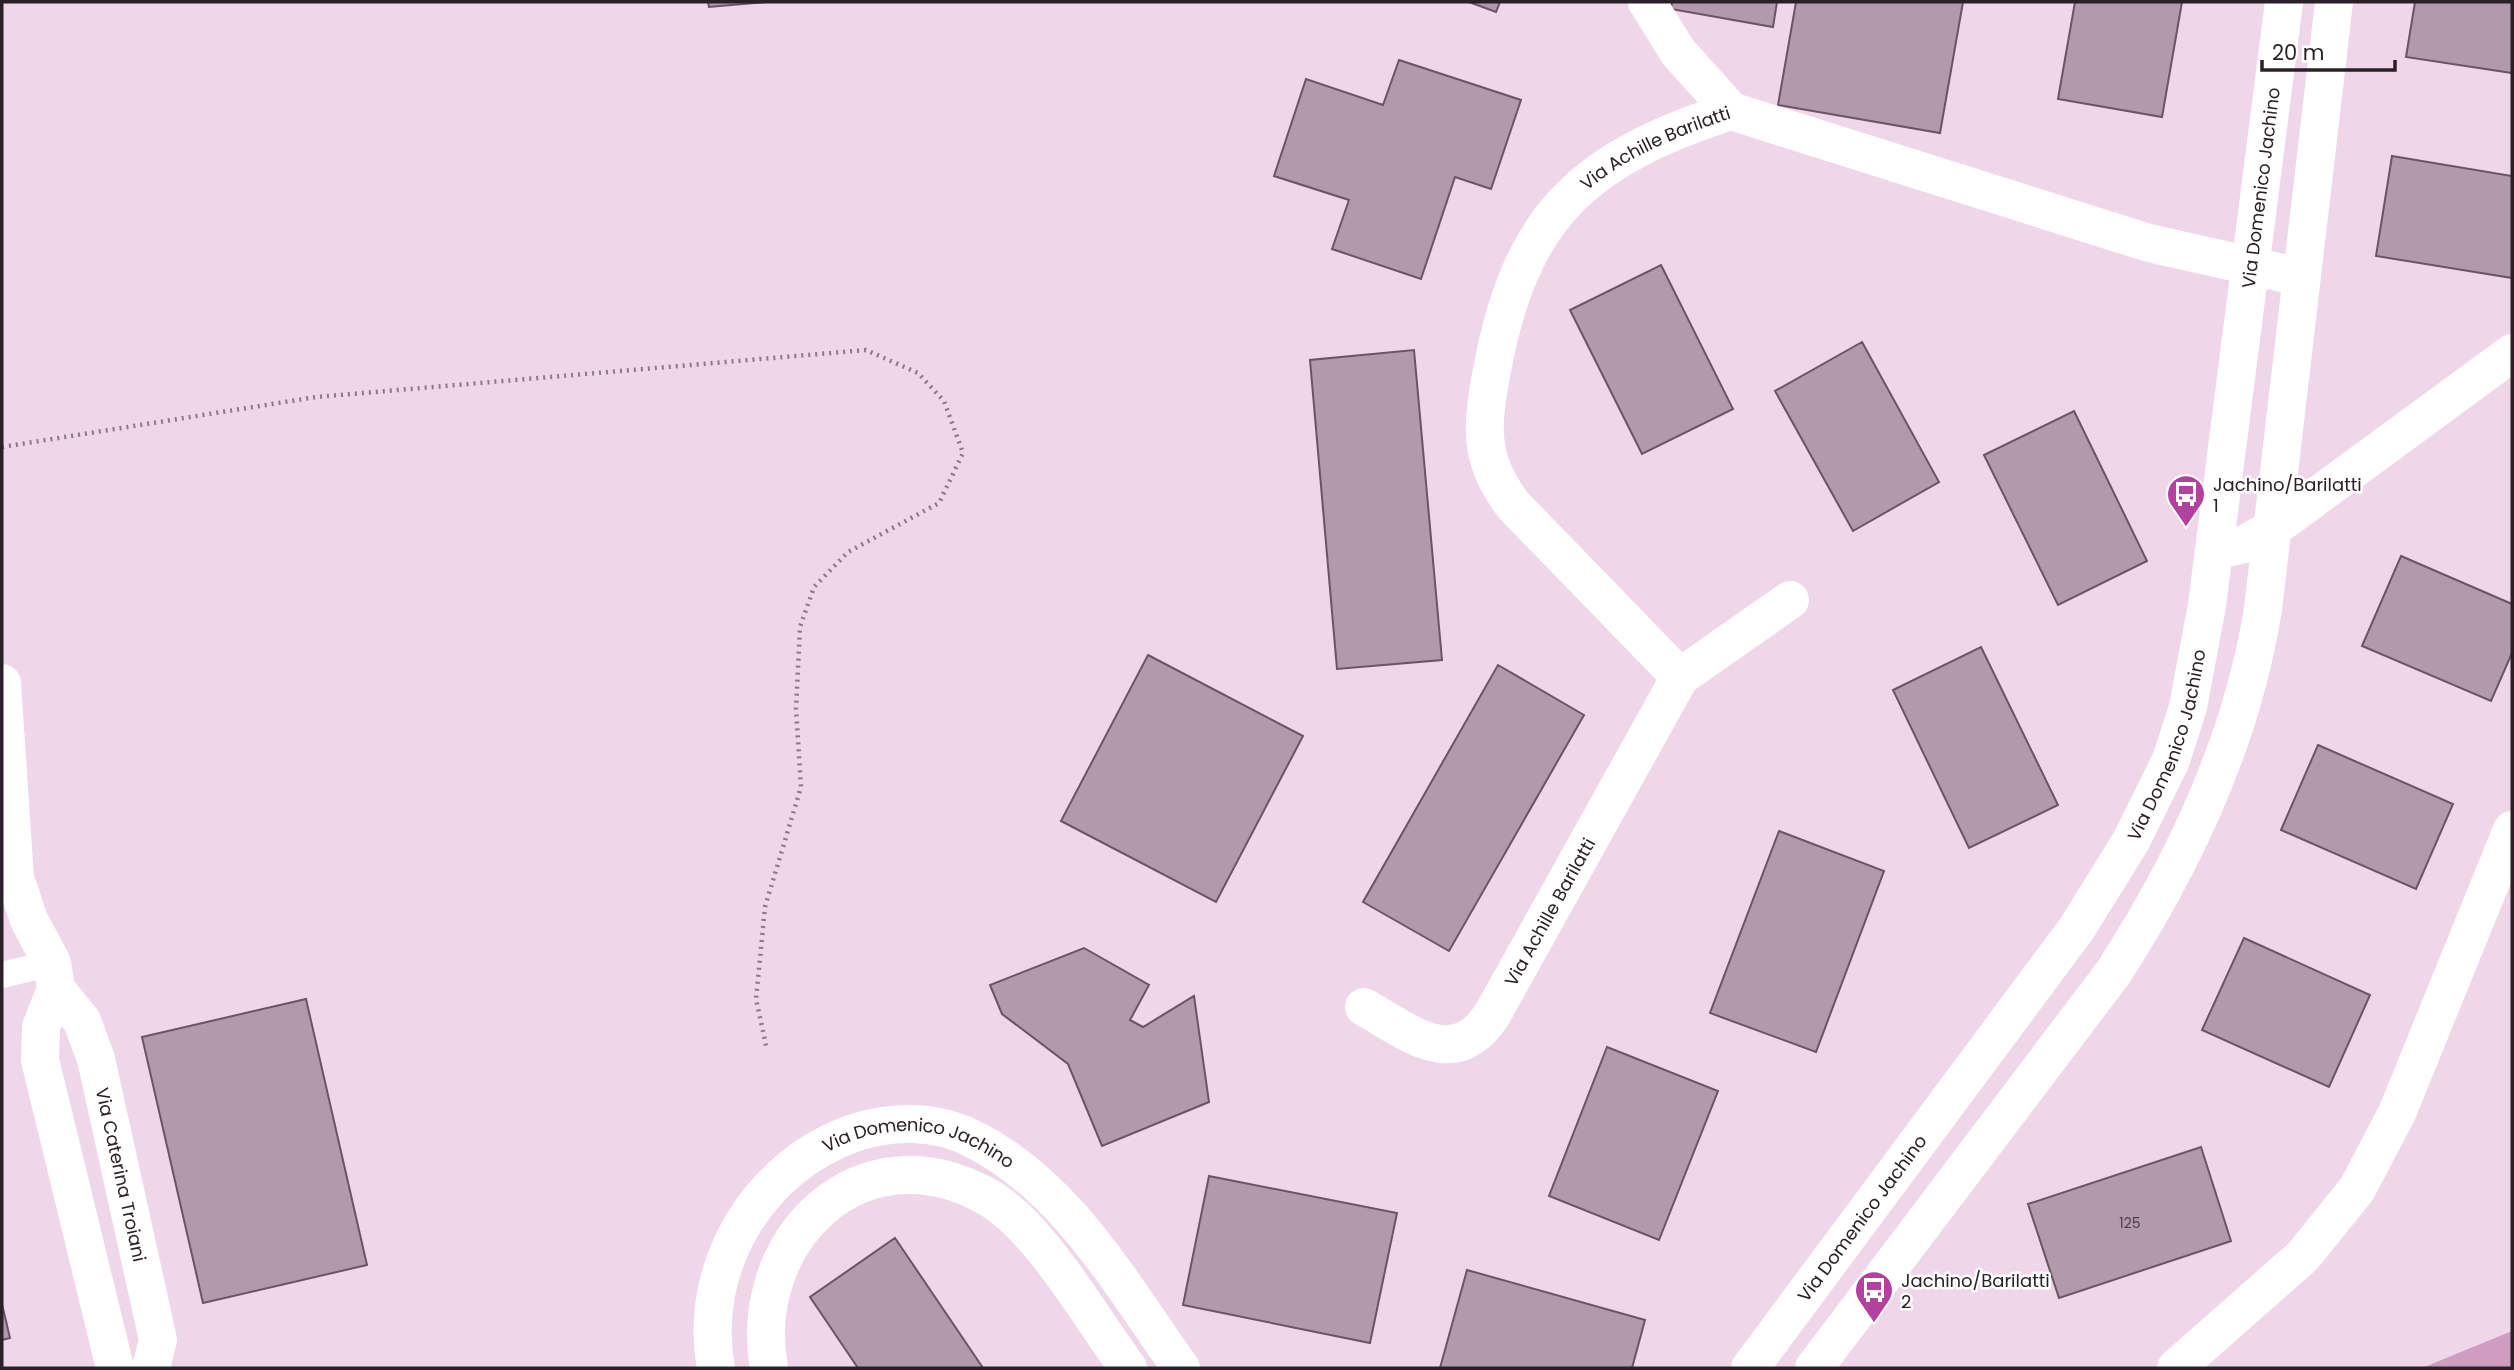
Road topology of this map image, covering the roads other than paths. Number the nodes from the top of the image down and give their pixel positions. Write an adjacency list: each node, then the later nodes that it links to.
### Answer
1 (1647, 2): 4 (street)
2 (2284, 2): 5 (street, Via Domenico Jachino)
3 (2334, 2): 6 (street)
4 (1731, 111): 5 (street, Via Achille Barilatti); 11 (street, Via Achille Barilatti)
5 (2249, 267): 6 (street, Via Achille Barilatti); 9 (street, Via Domenico Jachino)
6 (2300, 277): 8 (street)
7 (2504, 370): 8 (street)
8 (2275, 527): 9 (street); 19 (street)
9 (2214, 551): 18 (street, Via Domenico Jachino)
10 (1790, 600): 11 (street, Via Achille Barilatti)
11 (1680, 677): 17 (street, Via Achille Barilatti)
12 (2, 683): 14 (street, Via Caterina Troiani)
13 (2512, 830): 28 (street)
14 (15, 923): 16 (street, Via Caterina Troiani)
15 (2, 975): 16 (lane)
16 (54, 976): 20 (street); 21 (street, Via Caterina Troiani)
17 (1364, 1007)
18 (1907, 1160): 19 (street); 26 (street, Via Domenico Jachino)
19 (1947, 1194): 27 (street)
20 (115, 1368)
21 (152, 1368)
22 (716, 1368): 25 (street, Via Domenico Jachino)
23 (769, 1368): 24 (street, Via Domenico Jachino)
24 (1128, 1368)
25 (1181, 1368)
26 (1750, 1368)
27 (1814, 1368)
28 (2176, 1368)

